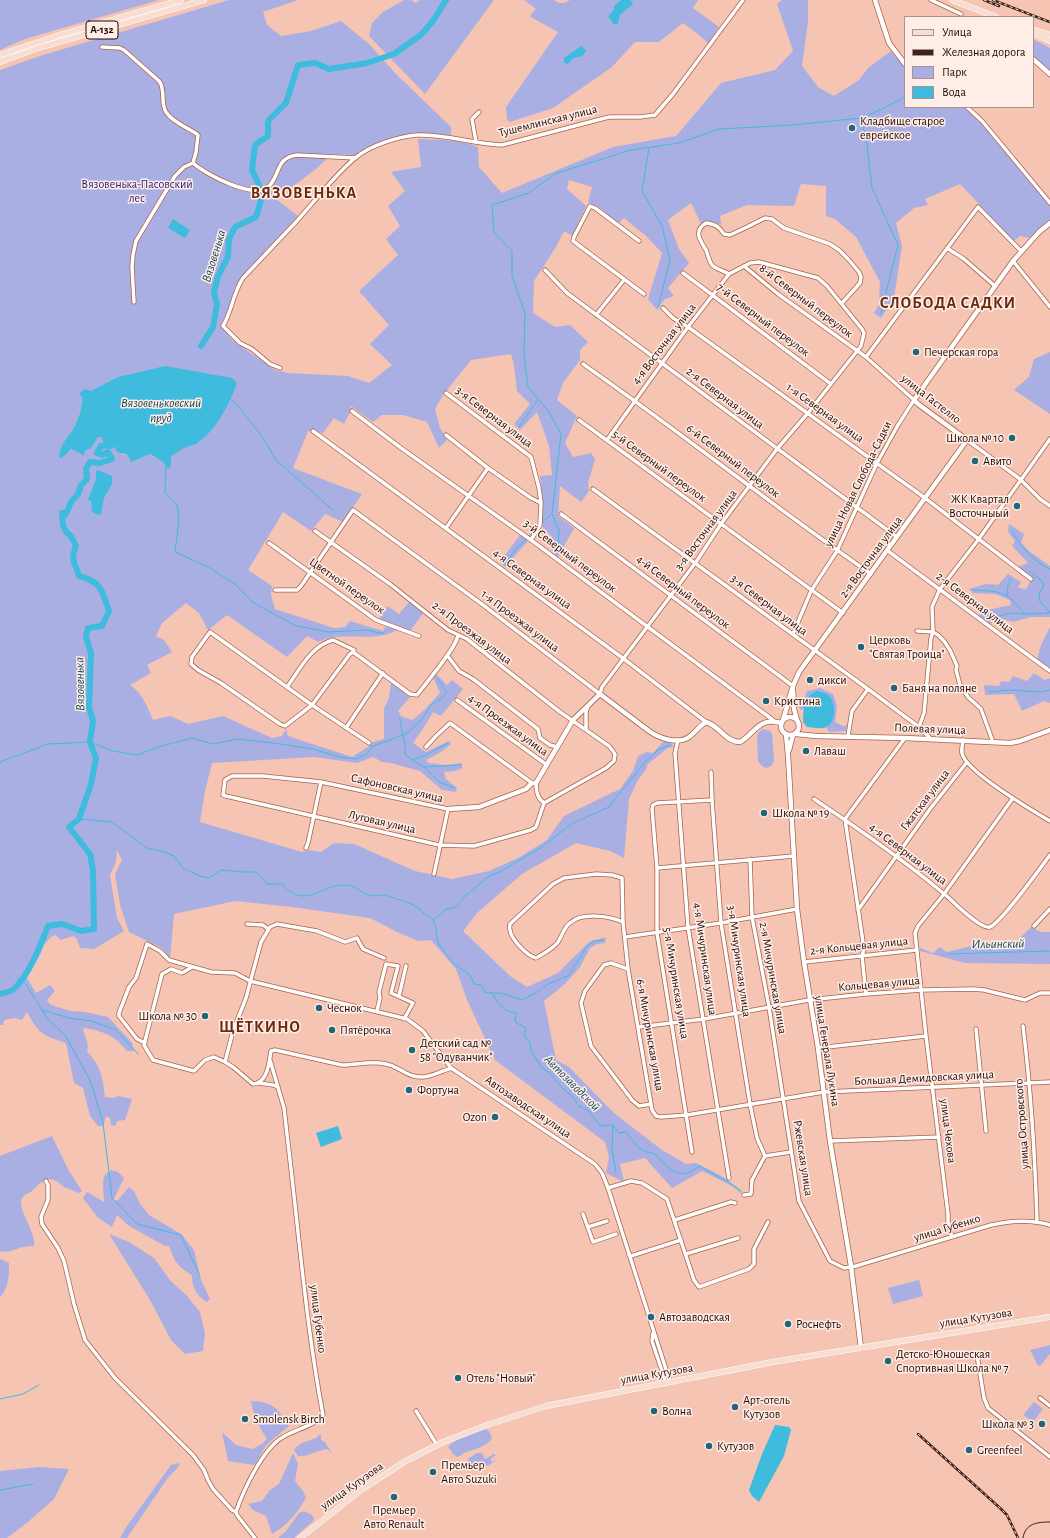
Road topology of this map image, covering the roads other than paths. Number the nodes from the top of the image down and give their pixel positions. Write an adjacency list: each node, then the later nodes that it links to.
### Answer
1 (180, 0): 14 (main road, А-132)
2 (204, 0): 16 (main road, А-132)
3 (743, 0): 21 (street, Тушемлинская улица)
4 (875, 0): 17 (street)
5 (931, 0): 7 (street)
6 (952, 0): 8 (main road)
7 (961, 14)
8 (993, 16)
9 (1034, 31): 11 (main road)
10 (1034, 32): 12 (main road)
11 (1050, 35)
12 (1050, 41)
13 (102, 47): 23 (street)
14 (0, 55)
15 (1034, 60): 18 (street)
16 (0, 62)
17 (904, 63)
18 (1050, 74)
19 (968, 108): 24 (street)
20 (479, 112): 21 (street)
21 (476, 142): 22 (street, Тушемлинская улица)
22 (356, 158): 23 (street); 48 (street, Тушемлинская улица)
23 (193, 163): 38 (street)
24 (1050, 203)
25 (1050, 223): 28 (street, улица Новая Слобода-Садки)
26 (639, 241): 34 (street)
27 (947, 248): 28 (street); 35 (street); 45 (street)
28 (1021, 251): 29 (street, улица Новая Слобода-Садки)
29 (1013, 261): 35 (street, улица Новая Слобода-Садки); 40 (street)
30 (744, 266): 33 (street, 4-я Восточная улица); 39 (street, 4-я Восточная улица); 44 (street, 8-й Северный переулок)
31 (545, 270): 42 (street, 2-я Северная улица)
32 (683, 273): 37 (street, 7-й Северный переулок)
33 (729, 274): 37 (street, 4-я Восточная улица); 39 (street)
34 (624, 280): 36 (street); 42 (street)
35 (995, 286): 52 (street, улица Новая Слобода-Садки)
36 (644, 294)
37 (713, 296): 43 (street, 4-я Восточная улица); 49 (street, 7-й Северный переулок)
38 (134, 302)
39 (842, 303): 44 (street, 3-я Восточная улица)
40 (1050, 307)
41 (663, 308): 43 (street, 1-я Северная улица)
42 (596, 315): 46 (street, 2-я Северная улица)
43 (688, 327): 46 (street, 4-я Восточная улица); 54 (street, 1-я Северная улица)
44 (856, 351): 45 (street, улица Гастелло); 49 (street, 3-я Восточная улица)
45 (866, 357): 52 (street, улица Гастелло)
46 (662, 363): 51 (street, 4-я Восточная улица); 61 (street, 2-я Северная улица)
47 (583, 364): 51 (street, 6-й Северный переулок)
48 (280, 368)
49 (832, 384): 54 (street, 3-я Восточная улица)
50 (446, 393): 69 (street, 3-я Северная улица)
51 (635, 400): 59 (street, 4-я Восточная улица); 65 (street, 6-й Северный переулок)
52 (914, 400): 60 (street, улица Гастелло); 62 (street, улица Новая Слобода-Садки)
53 (352, 411): 67 (street, 3-й Северный переулок)
54 (808, 413): 61 (street, 3-я Восточная улица); 62 (street, 1-я Северная улица)
55 (579, 420): 59 (street, 5-й Северный переулок)
56 (313, 431): 74 (street, 4-я Северная улица)
57 (446, 435): 63 (street)
58 (1050, 439): 64 (street)
59 (607, 440): 73 (street, 5-й Северный переулок)
60 (967, 440): 64 (street, улица Гастелло); 68 (street, 2-я Восточная улица)
61 (777, 449): 65 (street, 3-я Восточная улица); 71 (street, 2-я Северная улица)
62 (877, 463): 68 (street, 1-я Северная улица); 71 (street, улица Новая Слобода-Садки)
63 (488, 468): 67 (street); 69 (street)
64 (1020, 480): 70 (street, улица Гастелло); 78 (street)
65 (750, 487): 73 (street, 3-я Восточная улица); 81 (street, 6-й Северный переулок)
66 (593, 489): 83 (street, 3-я Северная улица)
67 (470, 495): 74 (street); 77 (street, 3-й Северный переулок)
68 (926, 498): 76 (street, 2-я Восточная улица); 78 (street, 1-я Северная улица)
69 (540, 503): 77 (street)
70 (1050, 506)
71 (856, 507): 76 (street, 2-я Северная улица); 81 (street, улица Новая Слобода-Садки)
72 (561, 514): 90 (street, 4-й Северный переулок)
73 (722, 524): 83 (street, 3-я Восточная улица); 89 (street, 5-й Северный переулок)
74 (446, 528): 101 (street, 4-я Северная улица)
75 (315, 531): 80 (street, 2-я Проезжая улица)
76 (897, 537): 82 (street, 2-я Восточная улица)
77 (532, 540): 92 (street, 3-й Северный переулок)
78 (978, 540): 86 (street, 1-я Северная улица); 87 (street)
79 (269, 543): 84 (street, Цветной переулок)
80 (331, 543): 84 (street); 96 (street, 2-я Проезжая улица); 107 (street, 1-я Проезжая улица)
81 (837, 551): 85 (street, 6-й Северный переулок); 89 (street, улица Новая Слобода-Садки)
82 (888, 551): 85 (street, 2-я Восточная улица); 87 (street, 2-я Северная улица)
83 (696, 562): 90 (street, 3-я Восточная улица); 95 (street, 3-я Северная улица)
84 (310, 572): 88 (street); 97 (street, Цветной переулок)
85 (871, 574): 91 (street, 2-я Восточная улица)
86 (1032, 579)
87 (940, 589): 94 (street); 102 (street, 2-я Северная улица)
88 (275, 590)
89 (811, 591): 91 (street, 5-й Северный переулок); 95 (street, улица Новая Слобода-Садки)
90 (671, 594): 92 (street, 3-я Восточная улица); 104 (street, 4-й Северный переулок)
91 (843, 613): 98 (street, 2-я Восточная улица)
92 (648, 626): 101 (street, 3-я Восточная улица); 112 (street, 3-й Северный переулок)
93 (917, 631): 94 (street)
94 (933, 632): 116 (street); 129 (street)
95 (793, 634): 98 (street, 3-я Северная улица)
96 (458, 635): 100 (street); 111 (street, 2-я Проезжая улица)
97 (419, 636)
98 (814, 651): 104 (street, 2-я Восточная улица); 106 (street, 3-я Северная улица)
99 (353, 652): 103 (street); 105 (street); 109 (street)
100 (447, 655): 103 (street); 132 (street)
101 (624, 659): 107 (street, 3-я Восточная улица); 114 (street, 4-я Северная улица)
102 (1050, 671)
103 (383, 673): 117 (street)
104 (793, 686): 113 (street, 2-я Восточная улица); 115 (street, 2-я Восточная улица)
105 (287, 687): 109 (street); 109 (street)
106 (868, 689): 116 (street, 3-я Северная улица); 124 (street)
107 (600, 694): 110 (street, 3-я Восточная улица); 127 (street, 1-я Проезжая улица)
108 (457, 700): 135 (street, 4-я Проезжая улица)
109 (312, 705): 117 (street)
110 (588, 706): 111 (street, 3-я Восточная улица); 119 (street)
111 (573, 720): 119 (street, 2-я Проезжая улица); 132 (street, Сафоновская улица)
112 (773, 720): 114 (street, 4-я Северная улица); 115 (street)
113 (797, 720): 115 (street); 118 (street)
114 (706, 722): 127 (street)
115 (782, 722): 121 (street)
116 (919, 727): 126 (street, 3-я Северная улица)
117 (346, 728): 130 (street)
118 (799, 728): 122 (street); 123 (street)
119 (586, 729): 144 (street, 2-я Проезжая улица)
120 (1050, 730): 129 (street, Полевая улица)
121 (786, 735): 122 (street); 133 (street, улица Генерала Лукина)
122 (794, 735): 123 (street, Полевая улица); 133 (street, улица Генерала Лукина)
123 (808, 735): 124 (street, Полевая улица)
124 (848, 736): 125 (street, Полевая улица)
125 (905, 738): 126 (street, Полевая улица); 147 (street)
126 (932, 739): 128 (street, Полевая улица)
127 (678, 740): 143 (street, 4-я Мичуринская улица)
128 (963, 740): 129 (street, Полевая улица); 134 (street)
129 (993, 742)
130 (368, 743)
131 (426, 747): 138 (street)
132 (557, 747): 135 (street, Сафоновская улица)
133 (788, 756): 152 (street, улица Генерала Лукина)
134 (966, 762): 140 (street); 153 (street, Гжатская улица)
135 (547, 765): 138 (street, Сафоновская улица)
136 (711, 772): 142 (street, 3-я Мичуринская улица)
137 (321, 782): 139 (street, Сафоновская улица); 145 (street, Сафоновская улица); 146 (street)
138 (534, 783): 144 (street); 145 (street, Сафоновская улица)
139 (223, 795): 146 (street, Луговая улица)
140 (1013, 798): 148 (street); 159 (street)
141 (814, 799): 147 (street, 4-я Северная улица)
142 (712, 800): 143 (street); 155 (street, 3-я Мичуринская улица)
143 (679, 801): 156 (street, 4-я Мичуринская улица); 157 (street, 5-я Мичуринская улица)
144 (544, 803): 149 (street, Луговая улица)
145 (448, 809): 149 (street)
146 (314, 816): 149 (street, Луговая улица); 150 (street)
147 (845, 819): 153 (street, 4-я Северная улица); 162 (street)
148 (1050, 821)
149 (439, 845): 158 (street)
150 (306, 848)
151 (1050, 855): 159 (street, 4-я Северная улица)
152 (794, 856): 154 (street); 160 (street, улица Генерала Лукина)
153 (896, 857): 159 (street, 4-я Северная улица); 162 (street, Гжатская улица)
154 (750, 859): 155 (street); 163 (street, 2-я Мичуринская улица)
155 (717, 863): 156 (street); 165 (street, 3-я Мичуринская улица)
156 (684, 865): 157 (street); 168 (street, 4-я Мичуринская улица)
157 (657, 868): 170 (street, 5-я Мичуринская улица)
158 (434, 874)
159 (944, 894): 172 (street, улица Чехова)
160 (797, 909): 163 (street); 175 (street, улица Генерала Лукина)
161 (1050, 909): 167 (street)
162 (858, 910): 173 (street)
163 (752, 917): 165 (street); 185 (street, 2-я Мичуринская улица)
164 (623, 922): 164 (street, 6-я Мичуринская улица); 171 (street, 6-я Мичуринская улица)
165 (721, 923): 168 (street); 187 (street, 3-я Мичуринская улица)
166 (247, 924): 169 (street)
167 (1034, 926)
168 (688, 927): 170 (street); 189 (street, 4-я Мичуринская улица)
169 (268, 930): 174 (street); 179 (street)
170 (656, 933): 171 (street); 190 (street, 5-я Мичуринская улица)
171 (625, 937): 178 (street, 6-я Мичуринская улица)
172 (917, 950): 173 (street, 2-я Кольцевая улица); 180 (street, улица Чехова)
173 (862, 956): 175 (street, 2-я Кольцевая улица); 182 (street)
174 (384, 958)
175 (804, 962): 184 (street, улица Генерала Лукина)
176 (406, 966): 183 (street)
177 (192, 967): 179 (street, Автозаводская улица); 195 (street); 195 (street, Автозаводская улица)
178 (628, 969): 192 (street, 6-я Мичуринская улица); 208 (street, 6-я Мичуринская улица)
179 (250, 981): 186 (street, Автозаводская улица); 198 (street)
180 (921, 990): 181 (street, Кольцевая улица); 182 (street, Кольцевая улица); 194 (street, улица Чехова)
181 (1050, 993)
182 (866, 994): 184 (street, Кольцевая улица)
183 (399, 996): 186 (street); 188 (street)
184 (809, 1000): 185 (street, Кольцевая улица); 196 (street, улица Генерала Лукина)
185 (769, 1007): 187 (street, Кольцевая улица); 207 (street, 2-я Мичуринская улица)
186 (377, 1011): 188 (street, Автозаводская улица)
187 (736, 1013): 189 (street, Кольцевая улица); 209 (street, 3-я Мичуринская улица)
188 (404, 1018): 199 (street, Автозаводская улица)
189 (704, 1019): 190 (street, Кольцевая улица); 210 (street, 4-я Мичуринская улица)
190 (671, 1023): 192 (street, Кольцевая улица); 211 (street, 5-я Мичуринская улица)
191 (1023, 1026): 203 (street, улица Островского)
192 (639, 1027): 208 (street, 6-я Мичуринская улица)
193 (976, 1029): 202 (street)
194 (926, 1036): 196 (street); 205 (street, улица Чехова)
195 (145, 1044): 198 (street)
196 (818, 1048): 206 (street, улица Генерала Лукина)
197 (270, 1059): 199 (street); 201 (street); 204 (street, улица Губенко)
198 (225, 1062): 201 (street)
199 (451, 1068): 221 (street, Автозаводская улица)
200 (1050, 1082): 203 (street, Большая Демидовская улица)
201 (259, 1083): 204 (street)
202 (982, 1084): 203 (street, Большая Демидовская улица); 205 (street, Большая Демидовская улица); 213 (street)
203 (1030, 1084): 227 (street, улица Островского)
204 (278, 1086): 247 (street, улица Губенко)
205 (932, 1087): 206 (street, Большая Демидовская улица); 214 (street, улица Чехова)
206 (824, 1092): 207 (street, Большая Демидовская улица); 215 (street, улица Генерала Лукина)
207 (784, 1099): 209 (street, Большая Демидовская улица); 217 (street, Ржевская улица)
208 (651, 1104): 212 (street, 6-я Мичуринская улица)
209 (750, 1104): 210 (street, Большая Демидовская улица); 218 (street, 3-я Мичуринская улица)
210 (719, 1109): 211 (street, Большая Демидовская улица); 219 (street, 4-я Мичуринская улица)
211 (687, 1115): 212 (street, Большая Демидовская улица); 216 (street, 5-я Мичуринская улица)
212 (656, 1116)
213 (986, 1131)
214 (939, 1137): 215 (street); 232 (street, улица Чехова)
215 (830, 1140): 237 (street, улица Генерала Лукина)
216 (692, 1152)
217 (791, 1152): 218 (street); 237 (street, Ржевская улица)
218 (765, 1156): 222 (street)
219 (729, 1178)
220 (46, 1181): 247 (street)
221 (608, 1188): 225 (street); 236 (street, Автозаводская улица)
222 (744, 1195)
223 (735, 1203): 225 (street)
224 (583, 1214): 230 (street)
225 (675, 1220): 234 (street)
226 (607, 1221): 230 (street)
227 (1037, 1221): 229 (street, улица Губенко); 232 (street, улица Губенко)
228 (768, 1222): 235 (street)
229 (1050, 1225)
230 (588, 1227): 231 (street)
231 (616, 1234)
232 (952, 1237): 237 (street, улица Губенко)
233 (738, 1238): 235 (street)
234 (681, 1240): 235 (street); 236 (street)
235 (686, 1254)
236 (629, 1255): 241 (street, Автозаводская улица)
237 (851, 1266): 239 (street, улица Генерала Лукина)
238 (1050, 1317): 239 (main road, улица Кутузова)
239 (861, 1348): 241 (main road, улица Кутузова)
240 (977, 1355): 246 (street)
241 (668, 1383): 245 (main road, улица Кутузова)
242 (1040, 1398): 243 (street)
243 (1050, 1406)
244 (416, 1411): 245 (street)
245 (438, 1445): 249 (main road, улица Кутузова)
246 (1050, 1458)
247 (236, 1512): 248 (street)
248 (255, 1538)
249 (300, 1538)

